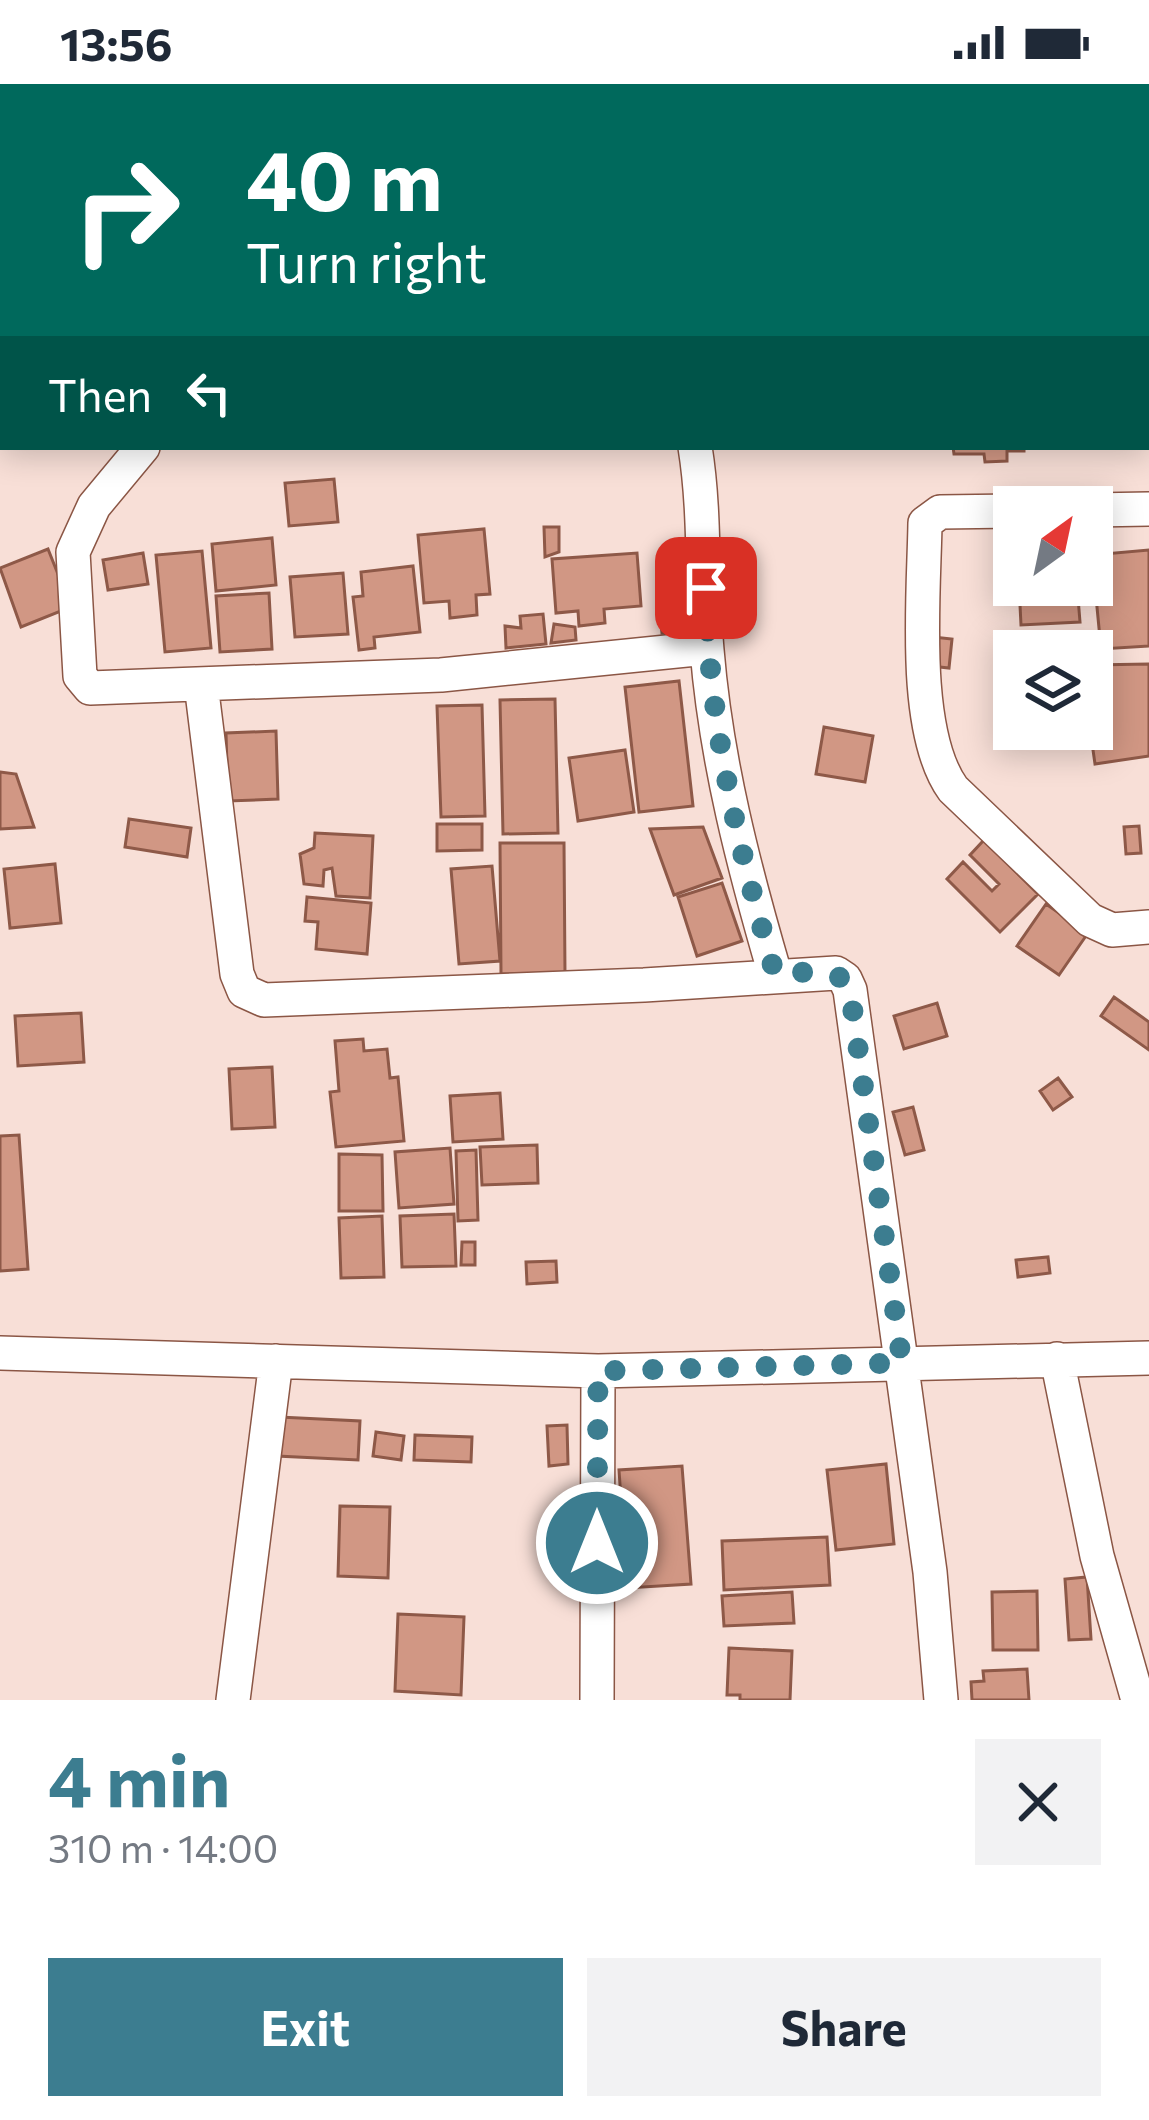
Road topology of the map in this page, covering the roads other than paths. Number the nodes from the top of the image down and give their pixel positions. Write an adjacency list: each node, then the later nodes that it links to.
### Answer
1 (141, 450): 7 (street)
2 (695, 450): 6 (street)
3 (1149, 508): 4 (street)
4 (1113, 509)
5 (993, 511): 8 (street)
6 (706, 648): 7 (street); 9 (street)
7 (201, 684): 9 (street)
8 (1149, 927)
9 (775, 974): 14 (street)
10 (0, 1353): 13 (street)
11 (1149, 1358): 12 (street)
12 (1057, 1359): 14 (street); 19 (street)
13 (276, 1361): 15 (street); 16 (street)
14 (902, 1363): 15 (street); 18 (street)
15 (598, 1371): 17 (street)
16 (233, 1700)
17 (597, 1700)
18 (941, 1700)
19 (1138, 1700)

